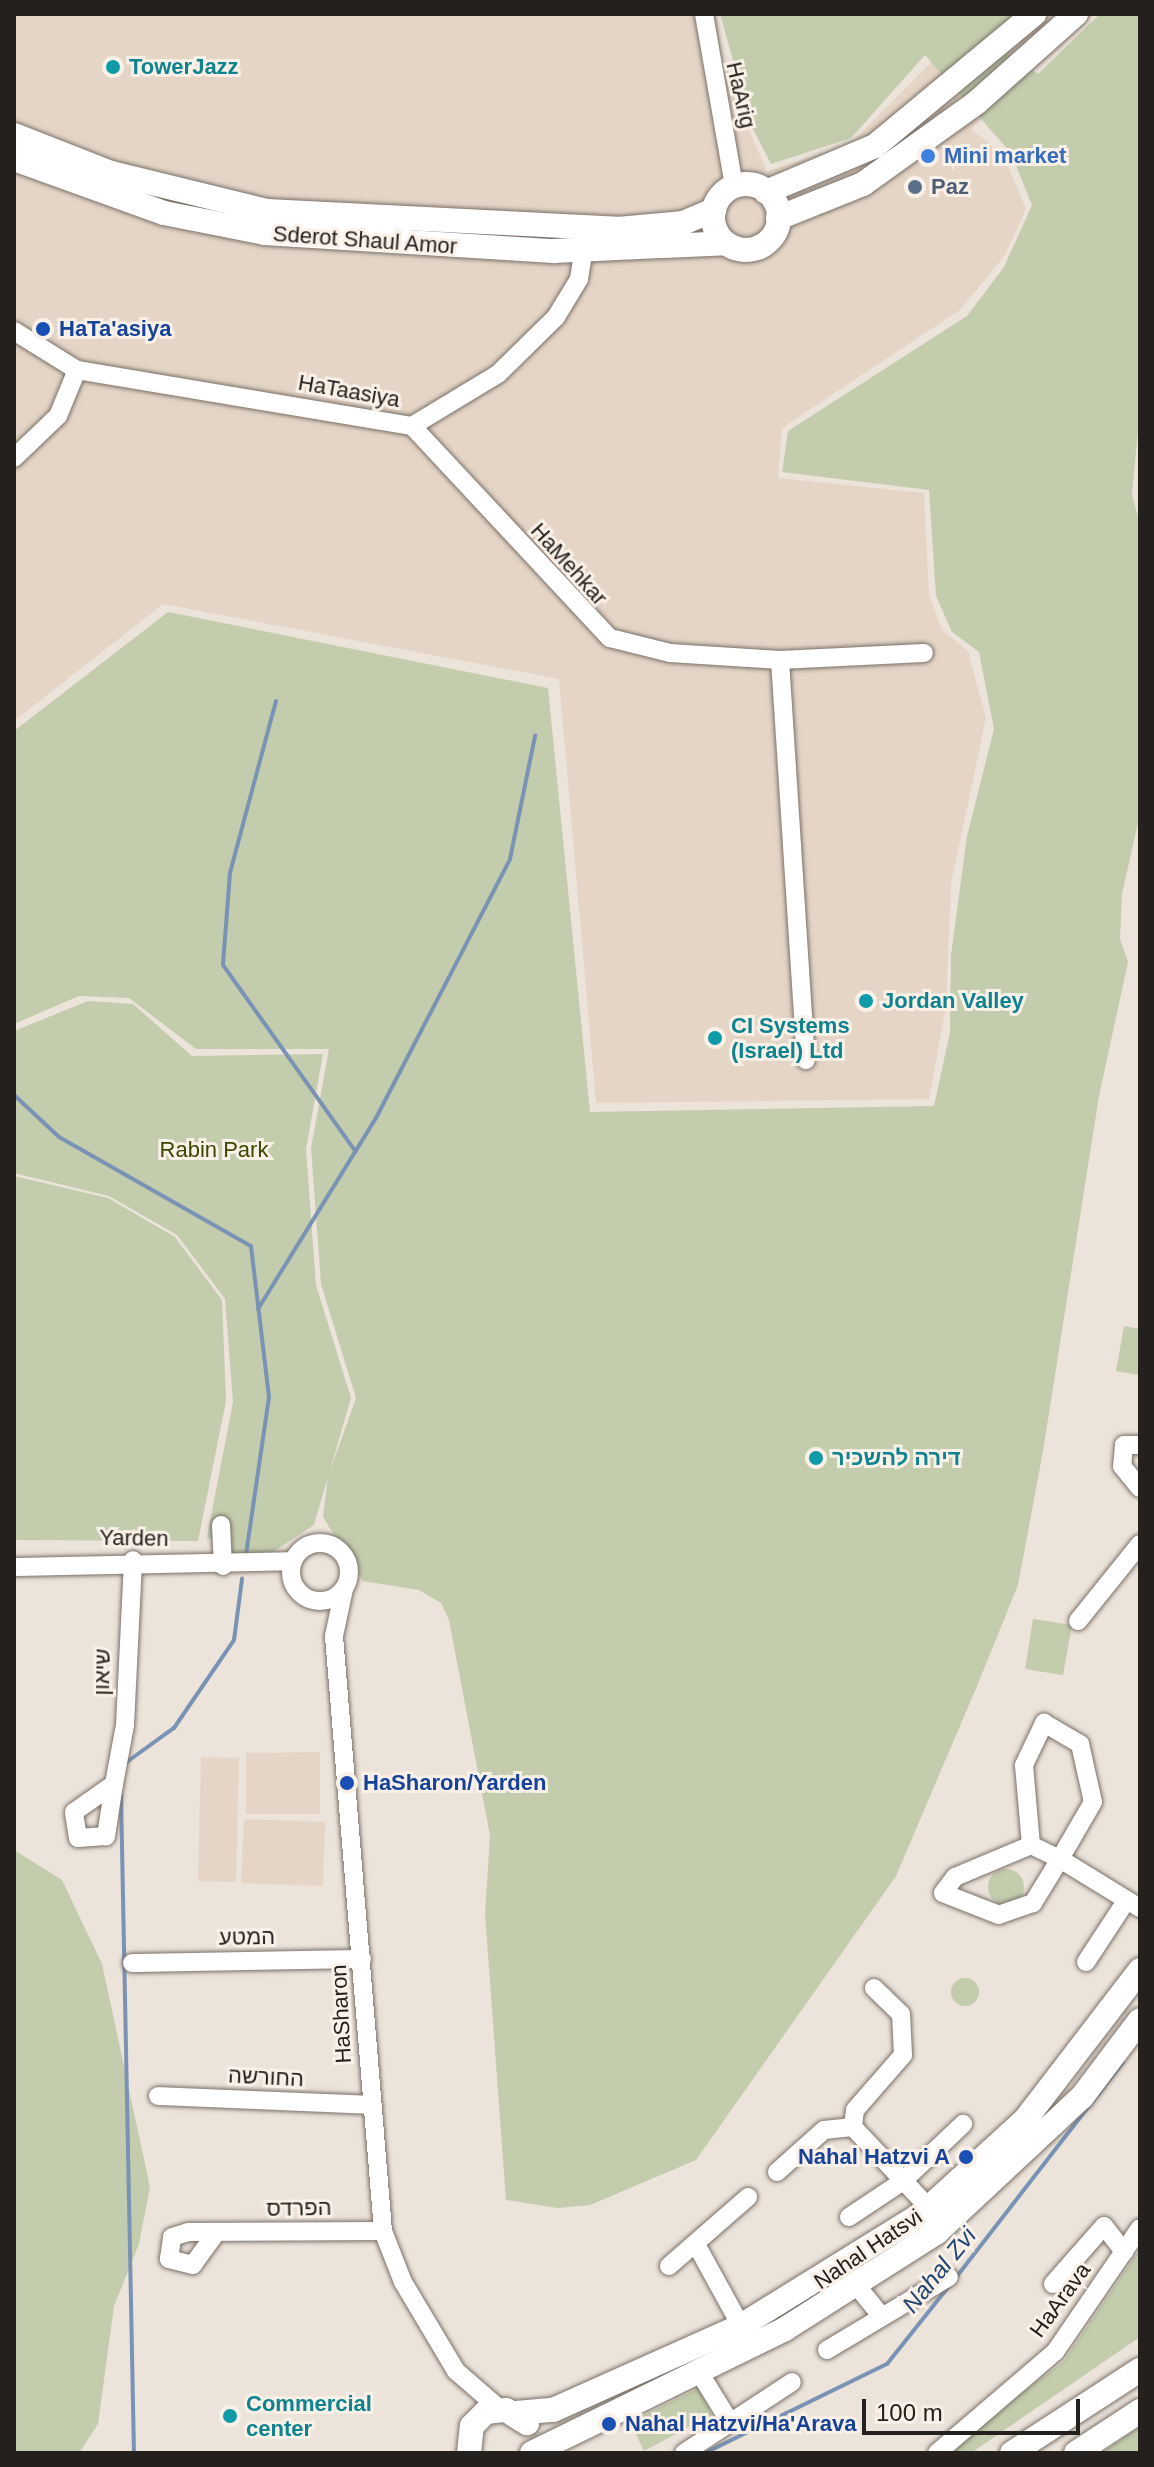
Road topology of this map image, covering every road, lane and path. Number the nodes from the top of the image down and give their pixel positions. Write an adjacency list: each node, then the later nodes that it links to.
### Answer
1 (704, 14): 6 (street, HaArig)
2 (1034, 14): 7 (street)
3 (1076, 14): 9 (street)
4 (14, 135): 10 (street, Sderot Shaul Amor)
5 (14, 159): 10 (street, Sderot Shaul Amor)
6 (734, 186): 7 (street); 8 (street)
7 (766, 192): 9 (street)
8 (714, 210): 10 (street, Sderot Shaul Amor); 11 (street)
9 (778, 218): 11 (street)
10 (585, 240): 11 (street, Sderot Shaul Amor); 14 (street, HaTaasiya)
11 (726, 243)
12 (14, 331): 13 (street, HaTaasiya)
13 (77, 370): 14 (street, HaTaasiya); 15 (street)
14 (412, 426): 17 (street, HaMehkar)
15 (14, 458)
16 (924, 653): 17 (street, HaMehkar)
17 (780, 660): 18 (street)
18 (806, 1060)
19 (1140, 1445): 20 (street)
20 (1140, 1488)
21 (221, 1525): 25 (street)
22 (1140, 1544): 31 (street)
23 (133, 1560): 25 (street, Yarden); 26 (street, Yarden); 33 (street, שיאון)
24 (293, 1561): 27 (street, Yarden); 28 (street); 29 (street)
25 (223, 1566): 27 (street, Yarden)
26 (14, 1567)
27 (253, 1568): 28 (street, Yarden)
28 (294, 1586): 30 (street)
29 (344, 1589): 30 (street); 32 (street, HaSharon)
30 (313, 1601): 32 (street, HaSharon)
31 (1078, 1621)
32 (334, 1636): 37 (street, HaSharon)
33 (114, 1784)
34 (1031, 1845): 35 (street); 35 (street); 35 (street)
35 (1060, 1859): 36 (street)
36 (1133, 1904): 38 (street)
37 (362, 1959): 39 (street, המטע); 44 (street, HaSharon)
38 (1086, 1962)
39 (132, 1963)
40 (1140, 1970): 50 (street, Nahal Hatsvi)
41 (874, 1988): 46 (street)
42 (1140, 2020): 60 (street, Nahal Hatsvi)
43 (158, 2096): 44 (street, החורשה)
44 (371, 2105): 53 (street, HaSharon)
45 (963, 2124): 48 (street)
46 (853, 2127): 47 (street); 48 (street)
47 (777, 2172)
48 (903, 2181): 50 (street); 51 (street)
49 (748, 2197): 55 (street)
50 (929, 2208): 62 (street, Nahal Hatsvi)
51 (849, 2217)
52 (1140, 2228): 56 (street, HaArava)
53 (383, 2231): 54 (street, הפרדס); 65 (street, HaSharon)
54 (216, 2233)
55 (697, 2246): 57 (street); 62 (street)
56 (1124, 2252): 59 (street); 75 (street, HaArava)
57 (669, 2266)
58 (949, 2277): 61 (street)
59 (1053, 2284)
60 (857, 2286): 61 (street); 66 (street, Nahal Hatsvi)
61 (881, 2316): 63 (street)
62 (741, 2326): 69 (street, Nahal Hatsvi)
63 (827, 2350)
64 (1140, 2370): 76 (street)
65 (456, 2371): 69 (street, HaSharon); 71 (street, HaSharon)
66 (699, 2372): 70 (street); 73 (street, Nahal Hatsvi)
67 (792, 2382): 70 (street)
68 (1140, 2411): 77 (street)
69 (508, 2412): 71 (street); 73 (street)
70 (730, 2422): 74 (street)
71 (470, 2438): 72 (street)
72 (448, 2453)
73 (532, 2453)
74 (684, 2453)
75 (937, 2453)
76 (1012, 2453)
77 (1076, 2453)

